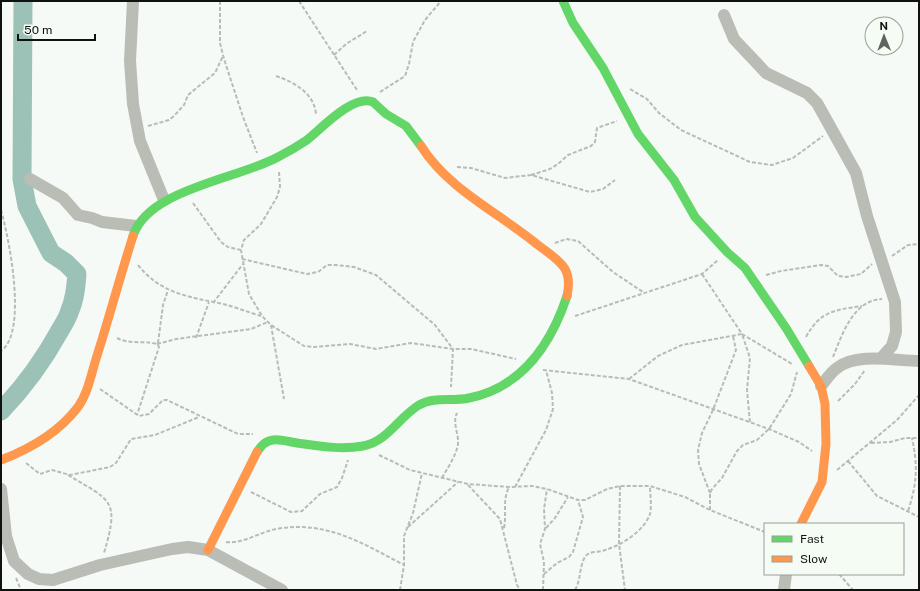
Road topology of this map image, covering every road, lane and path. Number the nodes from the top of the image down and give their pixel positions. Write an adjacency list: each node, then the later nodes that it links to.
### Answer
1 (133, 1): 15 (street)
2 (220, 1): 9 (path)
3 (299, 1): 8 (path)
4 (441, 1): 12 (path)
5 (562, 1): 11 (street)
6 (724, 15): 14 (street)
7 (366, 31): 8 (path)
8 (334, 55): 12 (path)
9 (223, 56): 15 (path); 19 (path)
10 (276, 76): 16 (path)
11 (613, 87): 13 (street); 14 (path)
12 (367, 101): 16 (street); 18 (street)
13 (630, 121): 20 (path); 30 (street)
14 (832, 129): 33 (street)
15 (137, 130): 24 (street)
16 (313, 135): 17 (street)
17 (277, 159): 19 (street); 29 (path)
18 (434, 164): 20 (path); 28 (street)
19 (262, 166): 23 (street)
20 (531, 176): 22 (path)
21 (30, 179): 26 (street)
22 (615, 180)
23 (186, 190): 24 (street); 29 (path)
24 (164, 200): 26 (street)
25 (1, 210): 54 (path)
26 (136, 226): 31 (street)
27 (919, 244): 33 (path)
28 (542, 248): 38 (path); 45 (street)
29 (242, 250): 32 (path)
30 (727, 252): 35 (path); 36 (street)
31 (128, 254): 37 (path); 47 (street)
32 (242, 258): 34 (path); 52 (path)
33 (882, 262): 36 (path); 41 (street)
34 (243, 264): 40 (path); 43 (path)
35 (702, 274): 38 (path); 48 (path)
36 (755, 282): 53 (street)
37 (168, 290): 39 (path); 51 (path)
38 (643, 292): 45 (path)
39 (209, 302): 40 (path); 50 (path)
40 (213, 302): 43 (path)
41 (895, 302): 42 (path); 55 (street)
42 (863, 306): 53 (path); 59 (path)
43 (262, 316): 44 (path)
44 (268, 322): 46 (path); 50 (path)
45 (560, 322): 57 (street)
46 (271, 325): 52 (path); 65 (path)
47 (105, 333): 51 (path); 61 (street)
48 (742, 334): 49 (path); 71 (path); 72 (path)
49 (733, 336): 60 (path); 67 (path)
50 (196, 338): 51 (path)
51 (157, 344): 68 (path)
52 (453, 349): 57 (path); 66 (path)
53 (800, 349): 62 (street)
54 (1, 351)
55 (877, 359): 56 (street); 59 (street); 70 (path)
56 (919, 362)
57 (528, 364): 58 (path); 64 (street)
58 (546, 370): 60 (path); 93 (path)
59 (831, 375): 62 (street)
60 (629, 379): 67 (path)
61 (89, 382): 68 (path); 79 (street)
62 (821, 386): 70 (street)
63 (919, 395): 76 (path)
64 (469, 398): 66 (street); 85 (path)
65 (284, 399)
66 (454, 399): 77 (street)
67 (713, 410): 71 (path); 96 (path)
68 (137, 415): 69 (path)
69 (198, 417): 73 (path); 84 (path)
70 (825, 420): 82 (street)
71 (750, 422): 72 (path)
72 (769, 429): 82 (path); 96 (path)
73 (255, 434)
74 (912, 438): 75 (path); 76 (path); 100 (path)
75 (919, 438)
76 (870, 443): 81 (path)
77 (368, 445): 78 (street); 83 (path)
78 (351, 448): 89 (street); 89 (path)
79 (17, 455): 80 (street); 84 (path)
80 (1, 460)
81 (848, 460): 87 (path); 100 (path)
82 (824, 461): 87 (street)
83 (422, 473): 85 (path); 103 (path)
84 (67, 474): 110 (path)
85 (442, 478): 86 (path)
86 (458, 482): 88 (path); 103 (path)
87 (822, 482): 102 (street)
88 (468, 484): 92 (path); 105 (path)
89 (239, 486): 108 (street)
90 (620, 486): 91 (path); 98 (path); 107 (path)
91 (650, 486): 99 (path); 107 (path)
92 (509, 487): 93 (path); 105 (path)
93 (515, 487): 94 (path)
94 (547, 489): 97 (path); 104 (path)
95 (1, 490): 110 (street)
96 (710, 493): 99 (path)
97 (568, 496): 98 (path); 104 (path)
98 (578, 500): 111 (path)
99 (710, 510): 106 (path)
100 (908, 511): 101 (path)
101 (919, 517)
102 (802, 523)
103 (407, 527): 109 (path)
104 (545, 529): 111 (path)
105 (503, 530): 116 (path)
106 (764, 532)
107 (619, 544): 118 (path); 119 (path)
108 (211, 545): 109 (path); 110 (street); 114 (street)
109 (404, 565): 115 (path)
110 (100, 566)
111 (544, 574): 117 (path)
112 (786, 575): 120 (street)
113 (840, 575): 121 (path)
114 (282, 590)
115 (400, 590)
116 (520, 590)
117 (543, 590)
118 (575, 590)
119 (625, 590)
120 (784, 590)
121 (853, 590)

